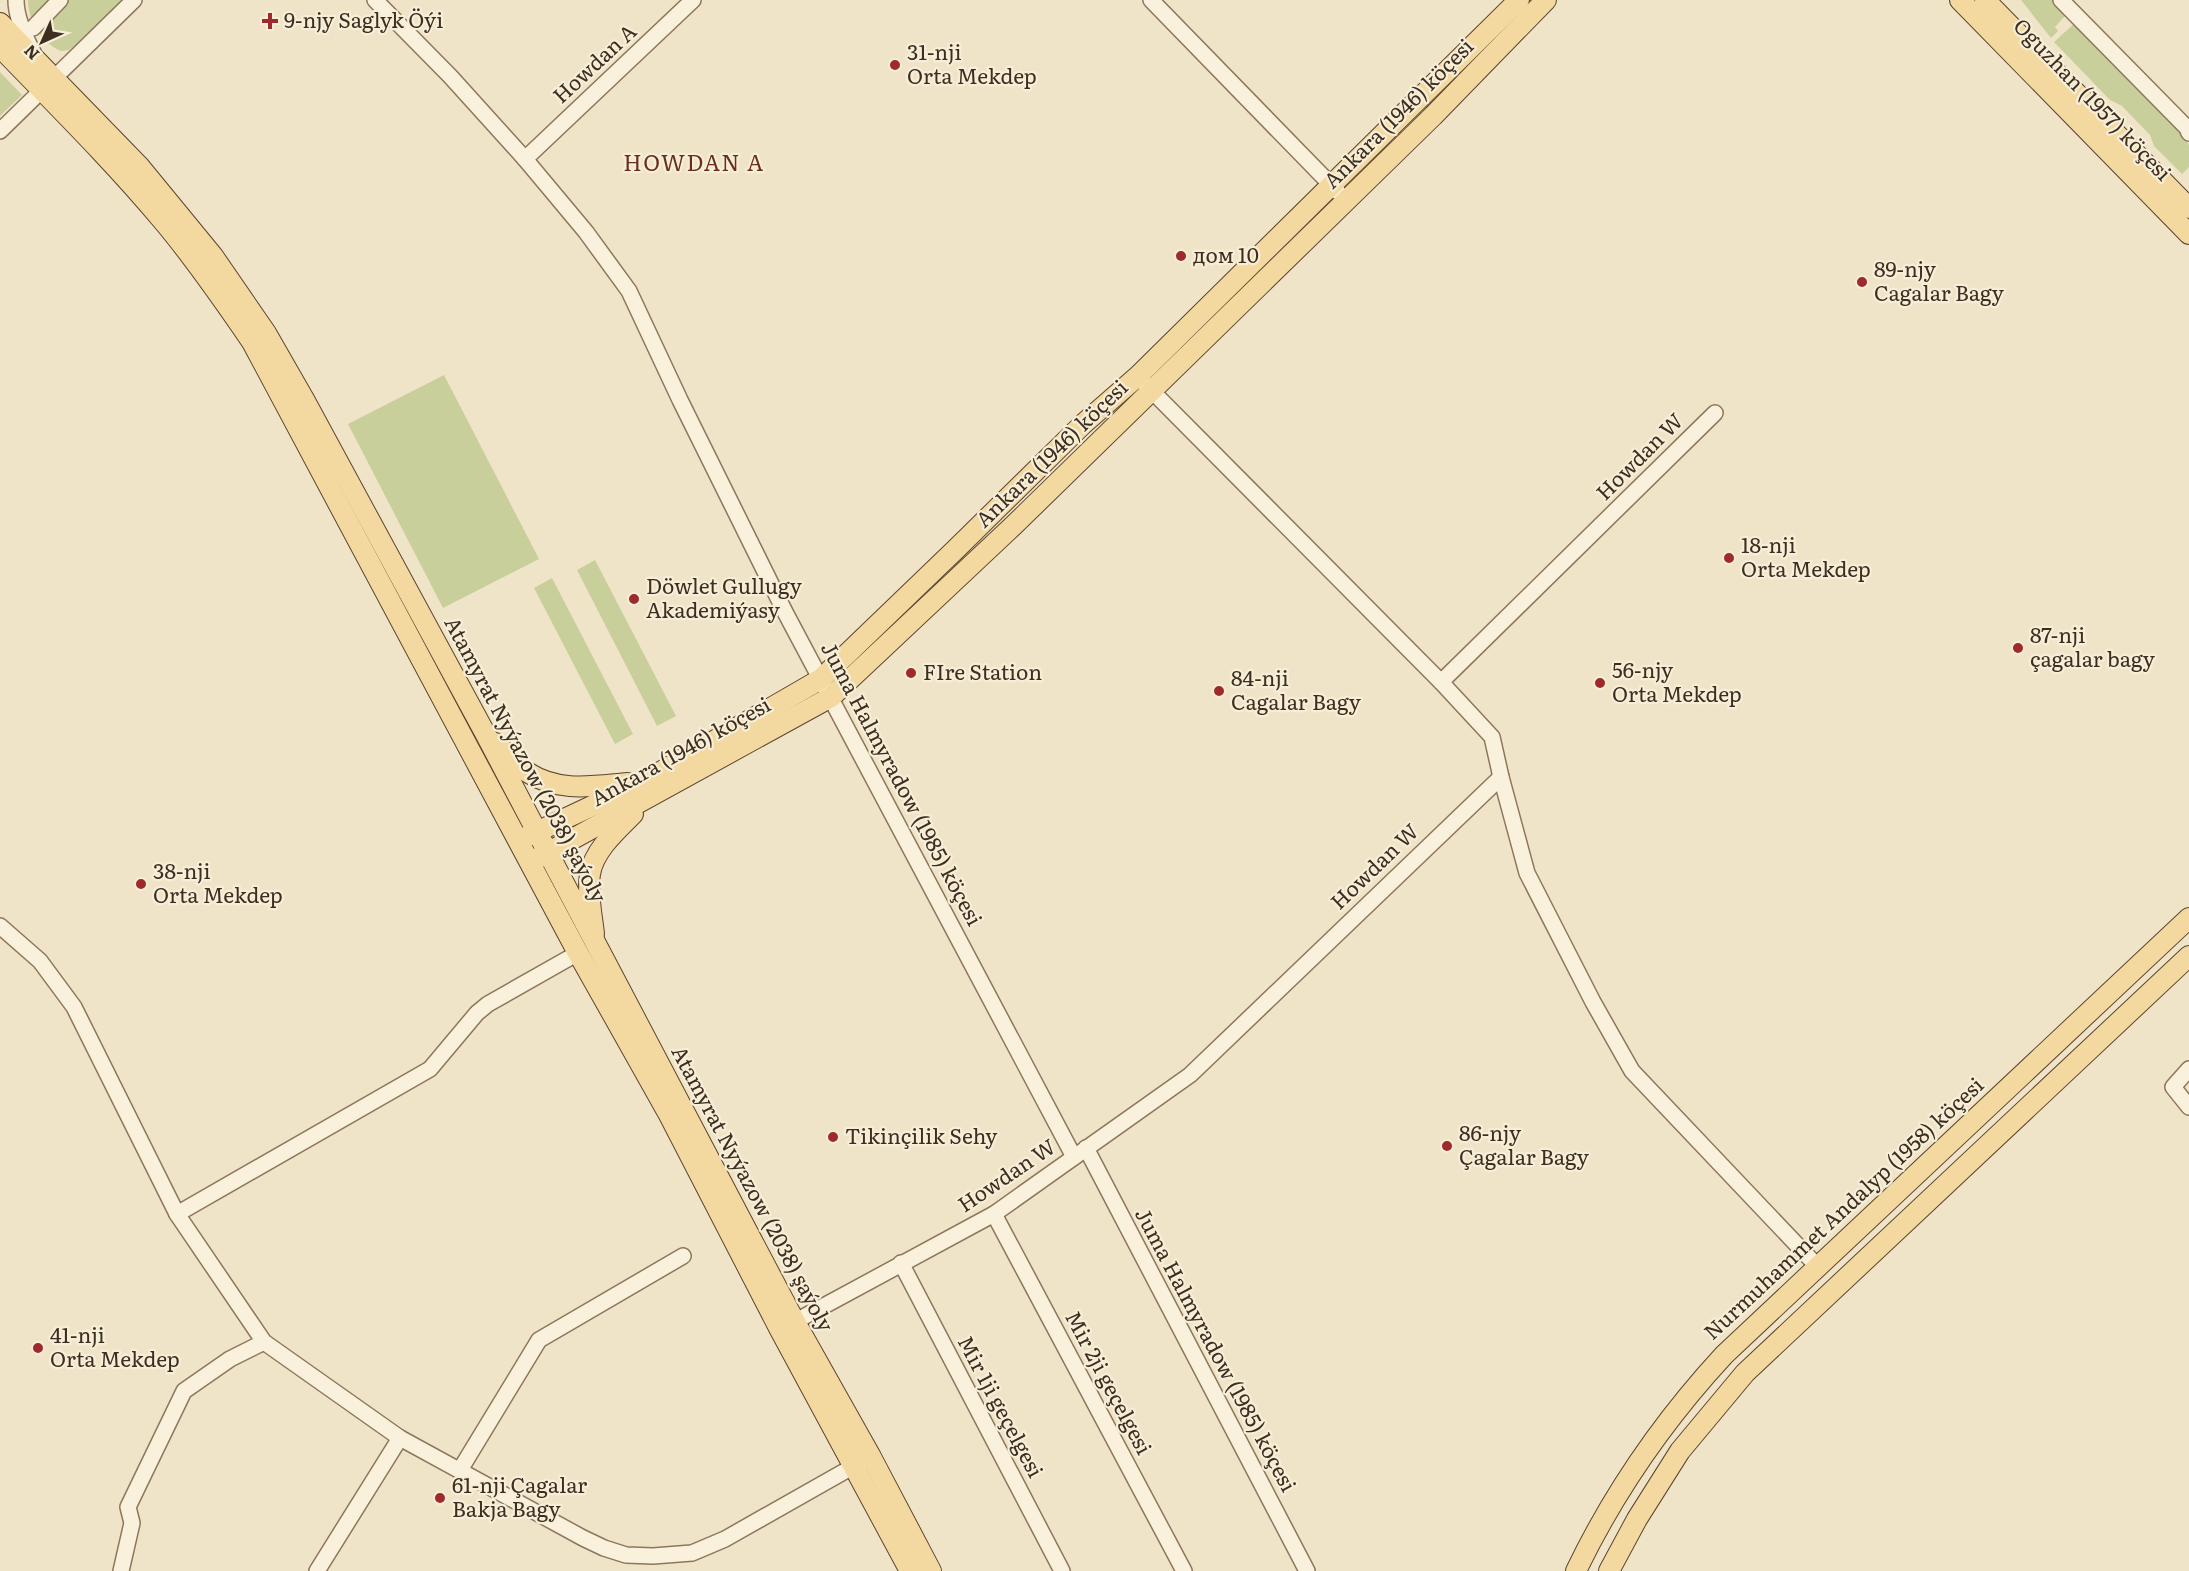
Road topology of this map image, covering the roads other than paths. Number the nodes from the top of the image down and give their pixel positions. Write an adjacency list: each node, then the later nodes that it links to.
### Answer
1 (16, 0): 16 (street)
2 (60, 0): 13 (street)
3 (134, 0): 16 (street)
4 (375, 0): 19 (street, Juma Halmyradow (1985) köçesi)
5 (693, 0): 19 (street, Howdan A)
6 (1150, 0): 20 (street)
7 (1519, 0): 20 (main road, Ankara (1946) köçesi)
8 (1546, 0): 21 (main road, Ankara (1946) köçesi)
9 (1960, 0): 23 (main road, Oguzhan (1957) köçesi)
10 (1985, 0): 22 (main road, Oguzhan (1957) köçesi)
11 (2061, 0): 18 (street)
12 (0, 23): 16 (main road, Atamyrat Nyýazow (2038) şaýoly)
13 (33, 28)
14 (0, 47): 15 (main road, Atamyrat Nyýazow (2038) şaýoly)
15 (9, 62): 16 (main road, Atamyrat Nyýazow (2038) şaýoly)
16 (45, 78): 17 (street); 30 (main road, Atamyrat Nyýazow (2038) şaýoly); 33 (main road, Atamyrat Nyýazow (2038) şaýoly)
17 (0, 131)
18 (2189, 133)
19 (525, 159): 27 (street, Juma Halmyradow (1985) köçesi)
20 (1331, 185): 21 (street); 24 (main road, Ankara (1946) köçesi)
21 (1346, 200): 25 (main road, Ankara (1946) köçesi)
22 (2189, 208)
23 (2189, 234)
24 (1137, 376): 25 (street); 27 (main road, Ankara (1946) köçesi)
25 (1151, 390): 28 (street); 29 (main road, Ankara (1946) köçesi)
26 (1715, 413): 28 (street, Howdan W)
27 (821, 679): 29 (street, Juma Halmyradow (1985) köçesi); 32 (main road, Ankara (1946) köçesi)
28 (1441, 682): 31 (street)
29 (831, 697): 32 (main road, Ankara (1946) köçesi); 42 (street, Juma Halmyradow (1985) köçesi)
30 (485, 733): 32 (main road); 33 (main road, Atamyrat Nyýazow (2038) şaýoly)
31 (1501, 777): 42 (street, Howdan W); 47 (street)
32 (647, 789): 33 (main road, Ankara (1946) köçesi); 34 (main road, Ankara (1946) köçesi); 38 (main road)
33 (527, 836): 34 (main road, Atamyrat Nyýazow (2038) şaýoly); 35 (main road, Atamyrat Nyýazow (2038) şaýoly)
34 (548, 852): 35 (main road, Ankara (1946) köçesi); 38 (main road, Atamyrat Nyýazow (2038) şaýoly)
35 (530, 862): 38 (main road, Atamyrat Nyýazow (2038) şaýoly)
36 (2189, 918): 47 (main road, Nurmuhammet Andalyp (1958) köçesi)
37 (0, 926): 43 (street)
38 (586, 948): 43 (street); 48 (main road, Atamyrat Nyýazow (2038) şaýoly)
39 (2189, 956): 61 (main road)
40 (2189, 1069): 41 (street)
41 (2189, 1107)
42 (1080, 1153): 44 (street, Howdan W); 59 (street, Juma Halmyradow (1985) köçesi)
43 (177, 1214): 49 (street)
44 (994, 1214): 46 (street, Howdan W); 58 (street, Mir 2ji geçelgesi)
45 (683, 1256): 52 (street)
46 (901, 1263): 48 (street, Howdan W); 57 (street, Mir 1ji geçelgesi)
47 (1817, 1266): 60 (main road, Nurmuhammet Andalyp (1958) köçesi)
48 (787, 1326): 51 (main road, Atamyrat Nyýazow (2038) şaýoly)
49 (264, 1342): 50 (street); 53 (street)
50 (400, 1438): 52 (street); 54 (street)
51 (862, 1462): 52 (street); 55 (main road, Atamyrat Nyýazow (2038) şaýoly); 56 (main road, Atamyrat Nyýazow (2038) şaýoly)
52 (460, 1470)
53 (121, 1571)
54 (316, 1571)
55 (910, 1571)
56 (931, 1571)
57 (1062, 1571)
58 (1184, 1571)
59 (1307, 1571)
60 (1576, 1571)
61 (1610, 1571)

